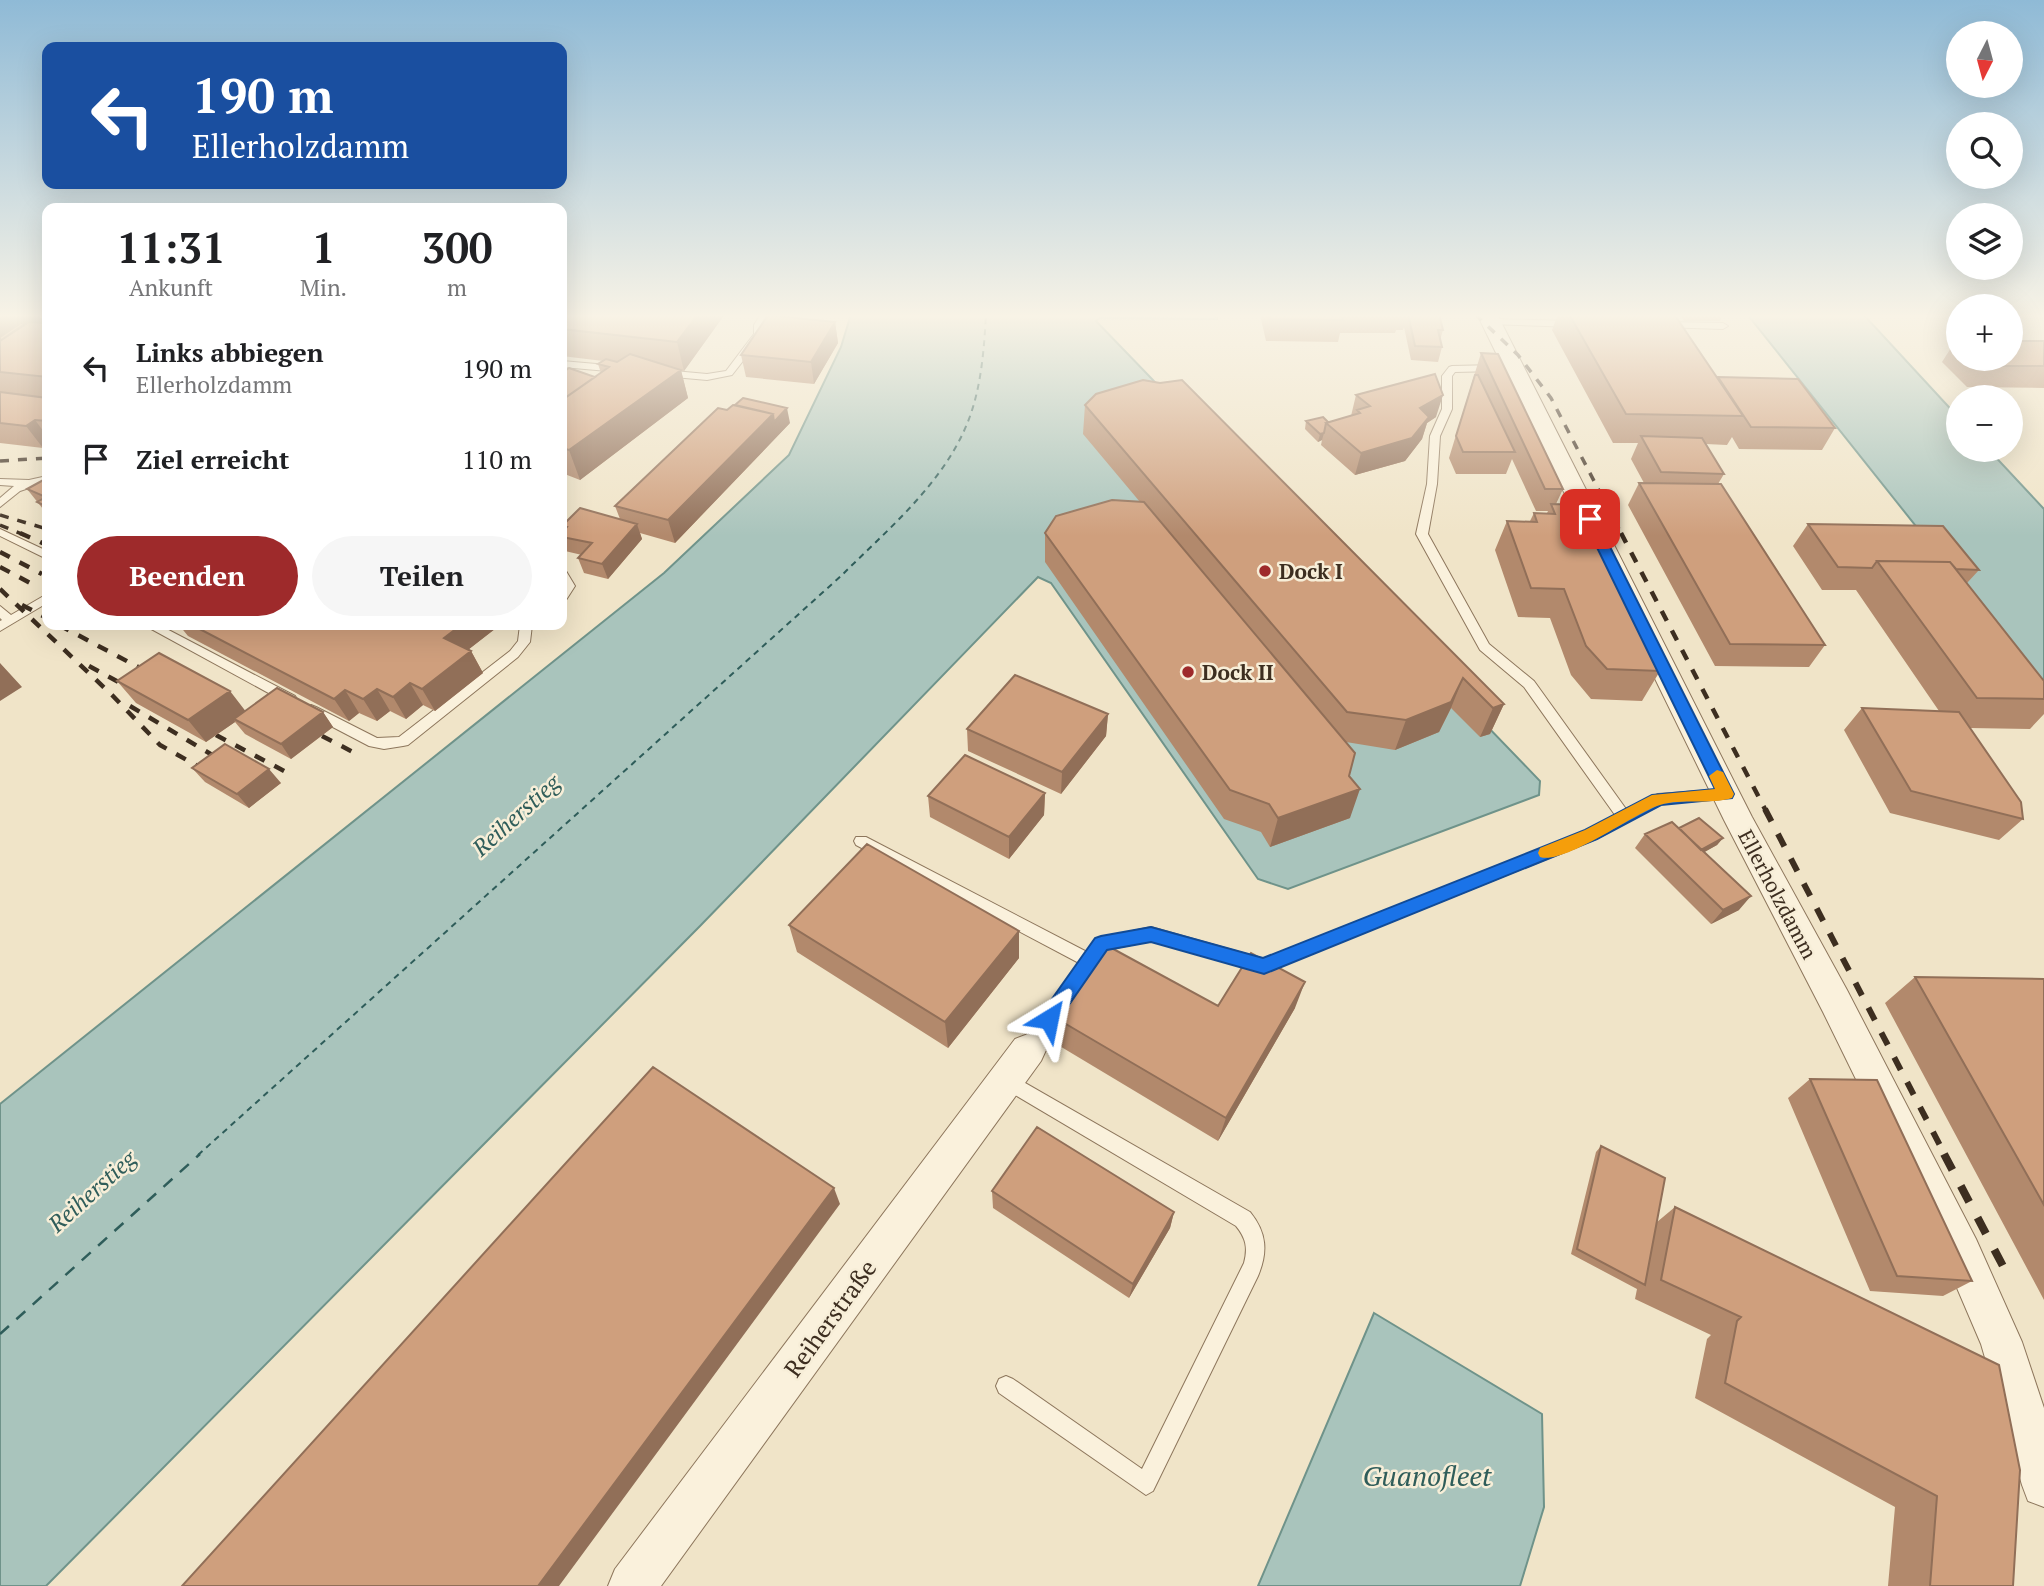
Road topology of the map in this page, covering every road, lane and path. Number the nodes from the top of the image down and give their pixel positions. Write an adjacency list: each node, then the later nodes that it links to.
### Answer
1 (1447, 388): 15 (lane)
2 (1523, 388): 14 (street, Ellerholzdamm)
3 (42, 480): 5 (lane)
4 (0, 482): 5 (lane)
5 (29, 483): 6 (lane)
6 (0, 504)
7 (0, 532): 8 (lane)
8 (42, 553)
9 (42, 601): 11 (lane)
10 (0, 610): 11 (lane)
11 (5, 624)
12 (160, 630): 13 (lane)
13 (525, 630)
14 (1726, 794): 15 (lane); 20 (street, Ellerholzdamm)
15 (1624, 817): 17 (lane)
16 (861, 841): 17 (lane)
17 (1089, 961): 18 (lane)
18 (1017, 1065): 19 (lane); 21 (street, Reiherstraße)
19 (1006, 1386)
20 (2044, 1485)
21 (632, 1586)

